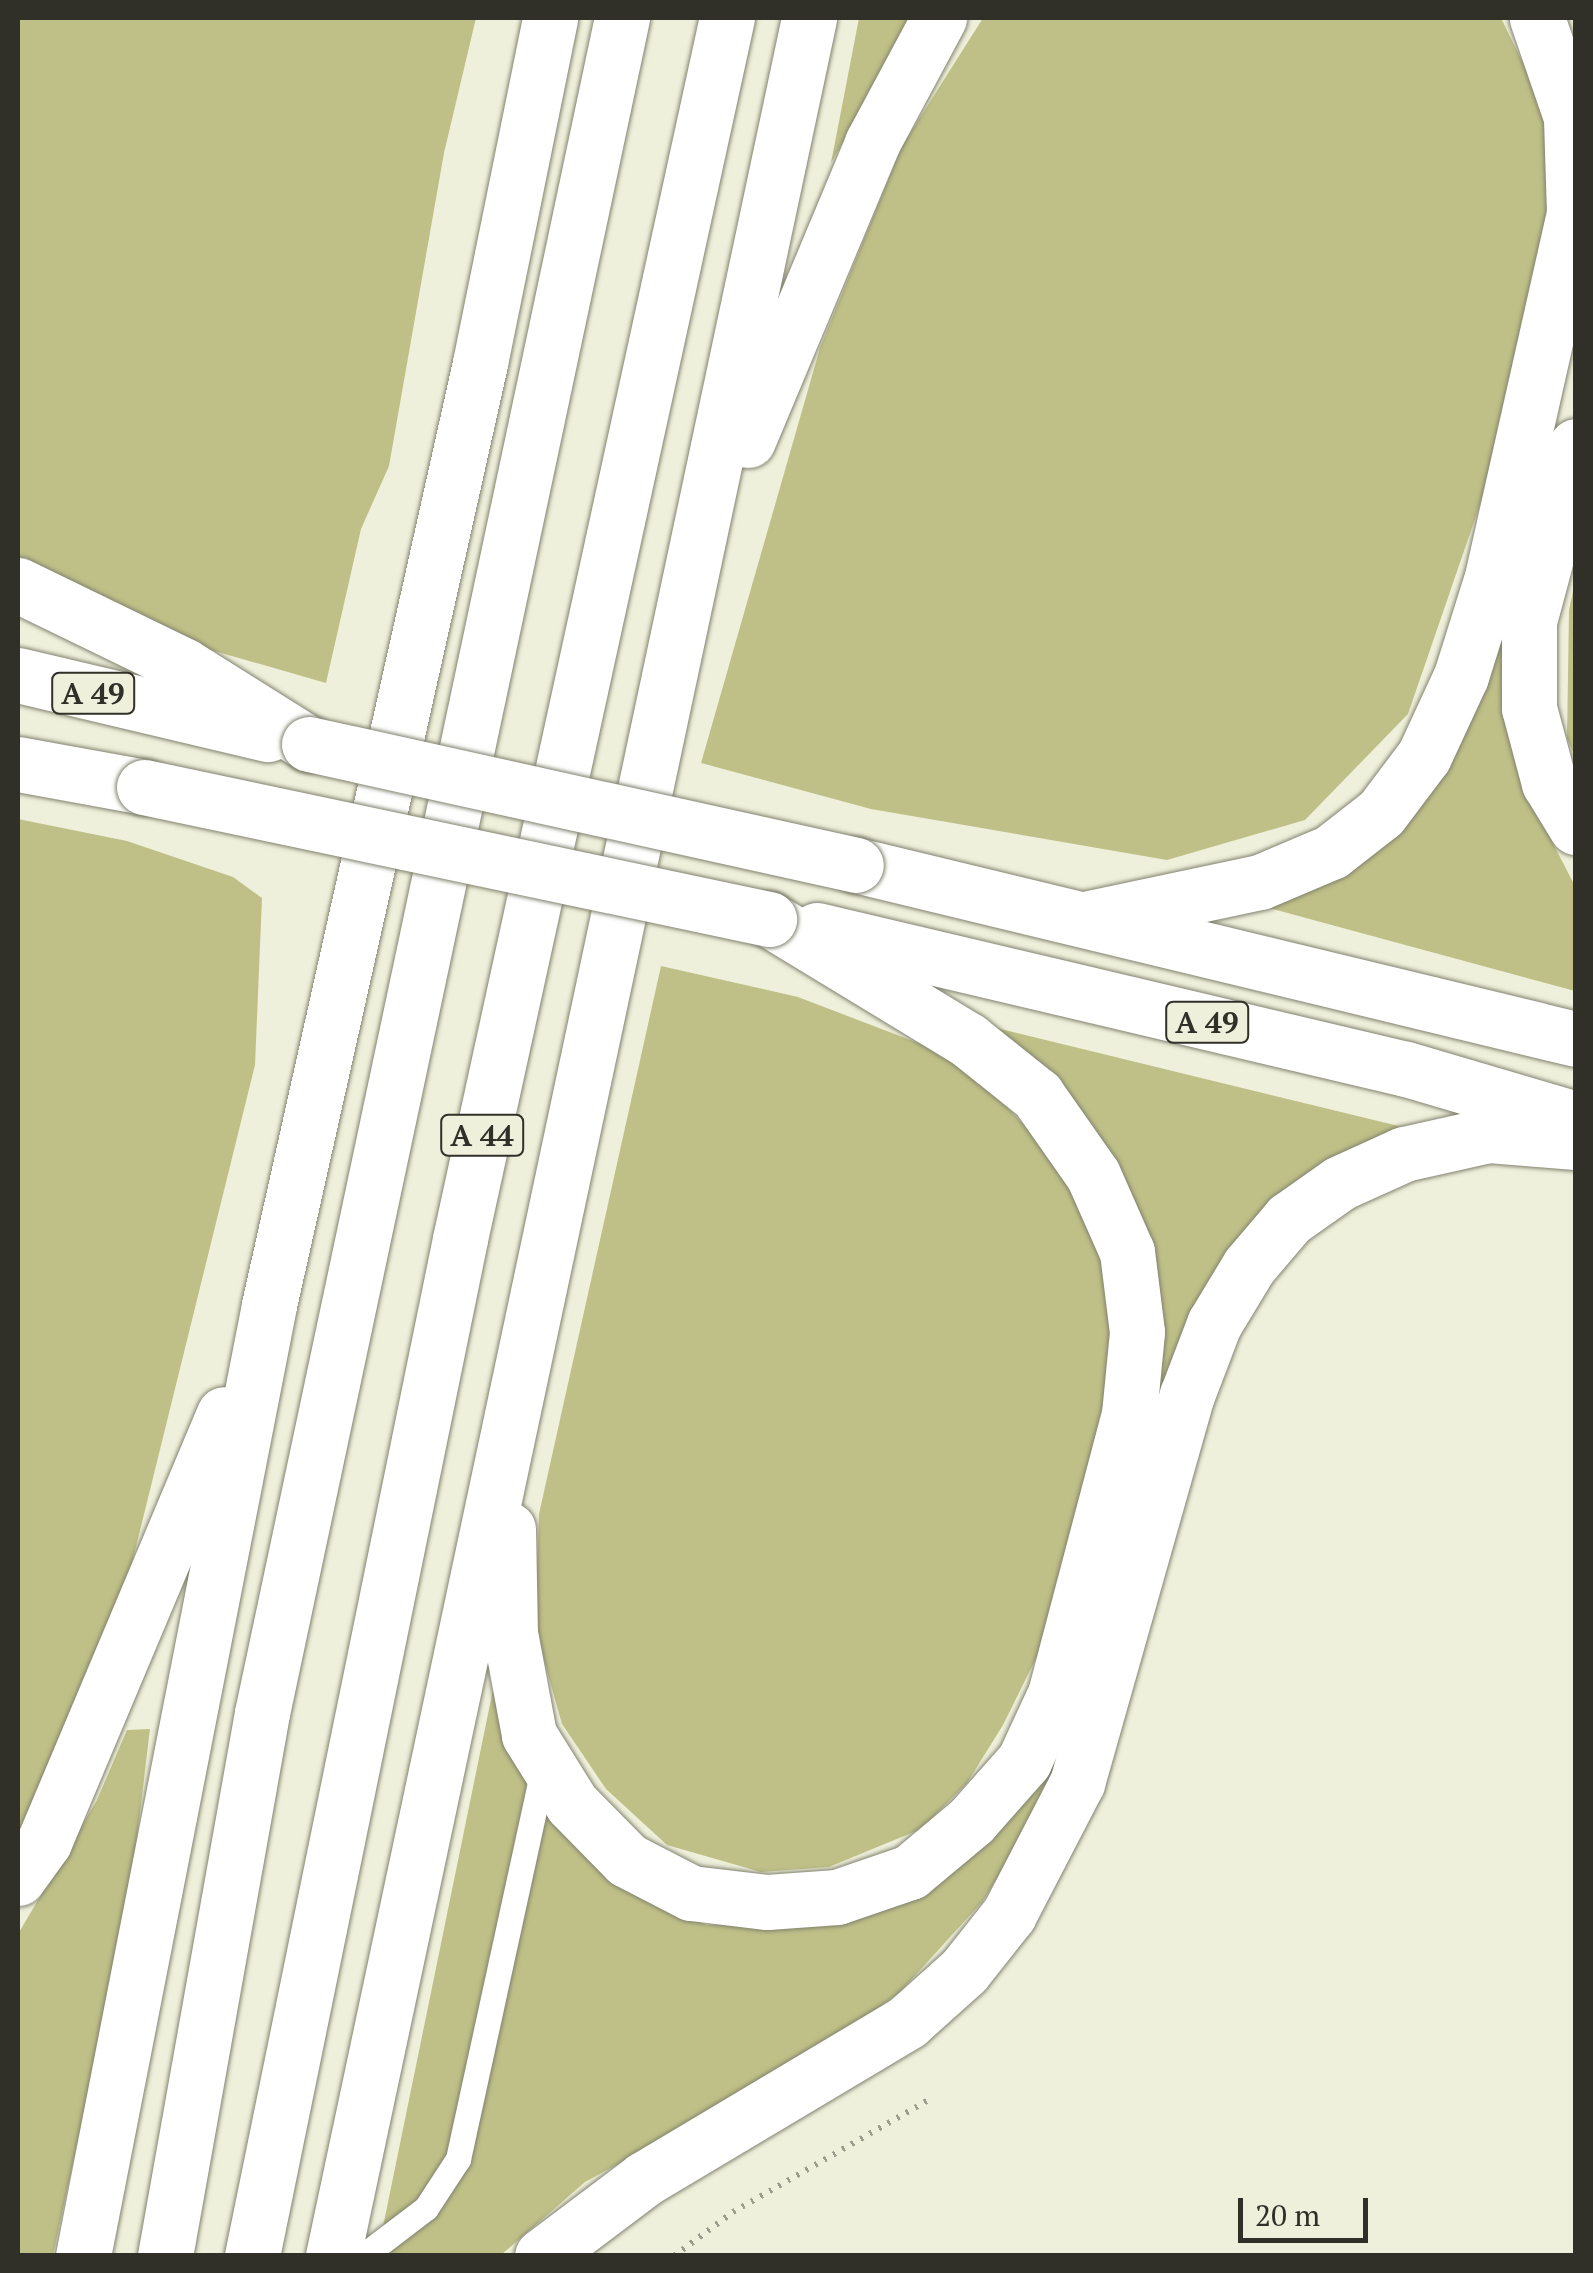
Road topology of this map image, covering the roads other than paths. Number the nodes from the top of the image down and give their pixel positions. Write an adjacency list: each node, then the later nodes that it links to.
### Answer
1 (550, 18): 19 (highway)
2 (622, 18): 24 (highway, A 44)
3 (727, 18): 25 (highway, A 44)
4 (809, 18): 9 (highway)
5 (938, 18): 9 (highway)
6 (1538, 18): 14 (highway)
7 (1576, 446): 13 (highway)
8 (18, 586): 11 (highway)
9 (686, 606): 20 (highway)
10 (18, 676): 11 (highway, A 49)
11 (176, 688): 14 (highway, A 49, bridge)
12 (20, 766): 15 (highway, bridge)
13 (1576, 827)
14 (1090, 918): 16 (highway, A 49)
15 (834, 945): 17 (highway, A 49); 21 (highway)
16 (1576, 1040)
17 (1576, 1119)
18 (1576, 1142): 28 (highway)
19 (269, 1305): 22 (highway); 23 (highway)
20 (520, 1362): 21 (highway); 26 (highway)
21 (545, 1760): 27 (lane)
22 (18, 1878)
23 (83, 2256)
24 (165, 2256)
25 (252, 2256)
26 (334, 2256)
27 (363, 2256)
28 (542, 2256)

